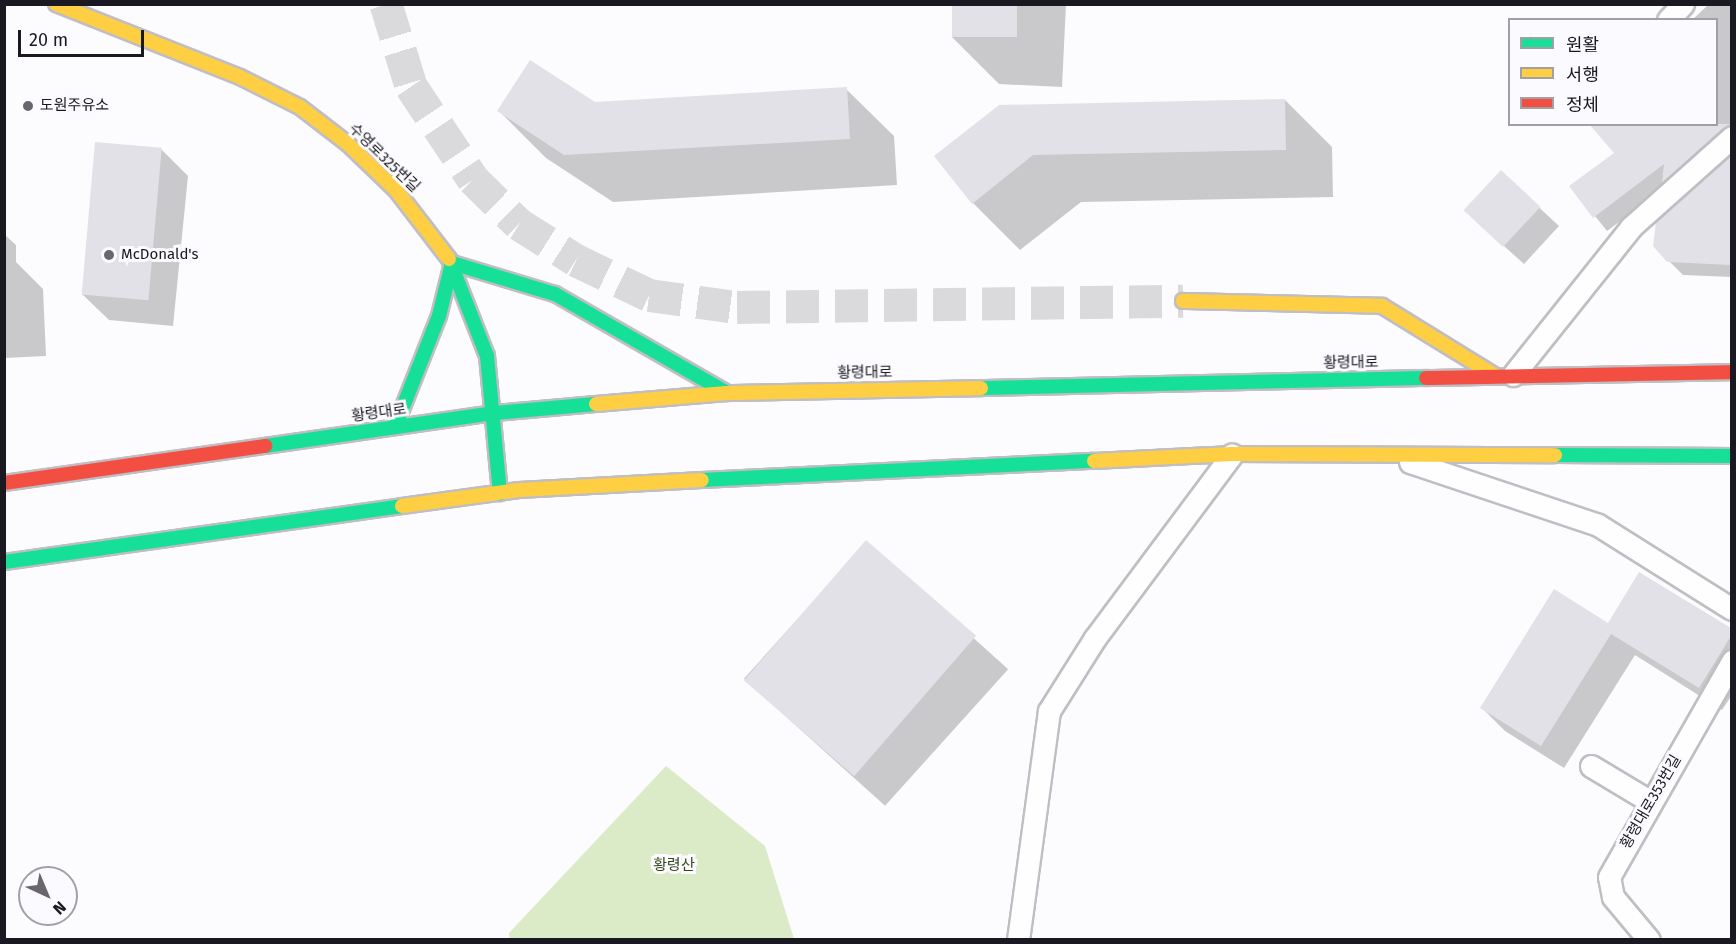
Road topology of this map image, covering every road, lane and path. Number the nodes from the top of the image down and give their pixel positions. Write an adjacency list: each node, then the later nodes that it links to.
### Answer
1 (56, 4): 5 (main road, 수영로325번길)
2 (1683, 4): 3 (lane)
3 (1670, 18)
4 (1731, 137): 8 (lane)
5 (452, 263): 9 (main road); 10 (main road, 수영로325번길); 11 (main road)
6 (1183, 301): 8 (main road)
7 (1731, 372): 8 (main road, 황령대로)
8 (1504, 375): 9 (main road, 황령대로)
9 (727, 393): 10 (main road, 황령대로)
10 (495, 413): 11 (main road, 황령대로); 16 (main road, 수영로325번길)
11 (395, 427): 15 (main road, 황령대로)
12 (1232, 454): 13 (main road); 16 (main road); 22 (lane)
13 (1386, 454): 14 (main road); 18 (lane)
14 (1731, 456)
15 (4, 483)
16 (500, 493): 17 (main road)
17 (4, 562)
18 (1731, 609)
19 (1731, 661): 21 (lane, 황령대로353번길)
20 (1591, 766): 21 (lane)
21 (1651, 802): 23 (lane, 황령대로353번길)
22 (1018, 939)
23 (1649, 939)

